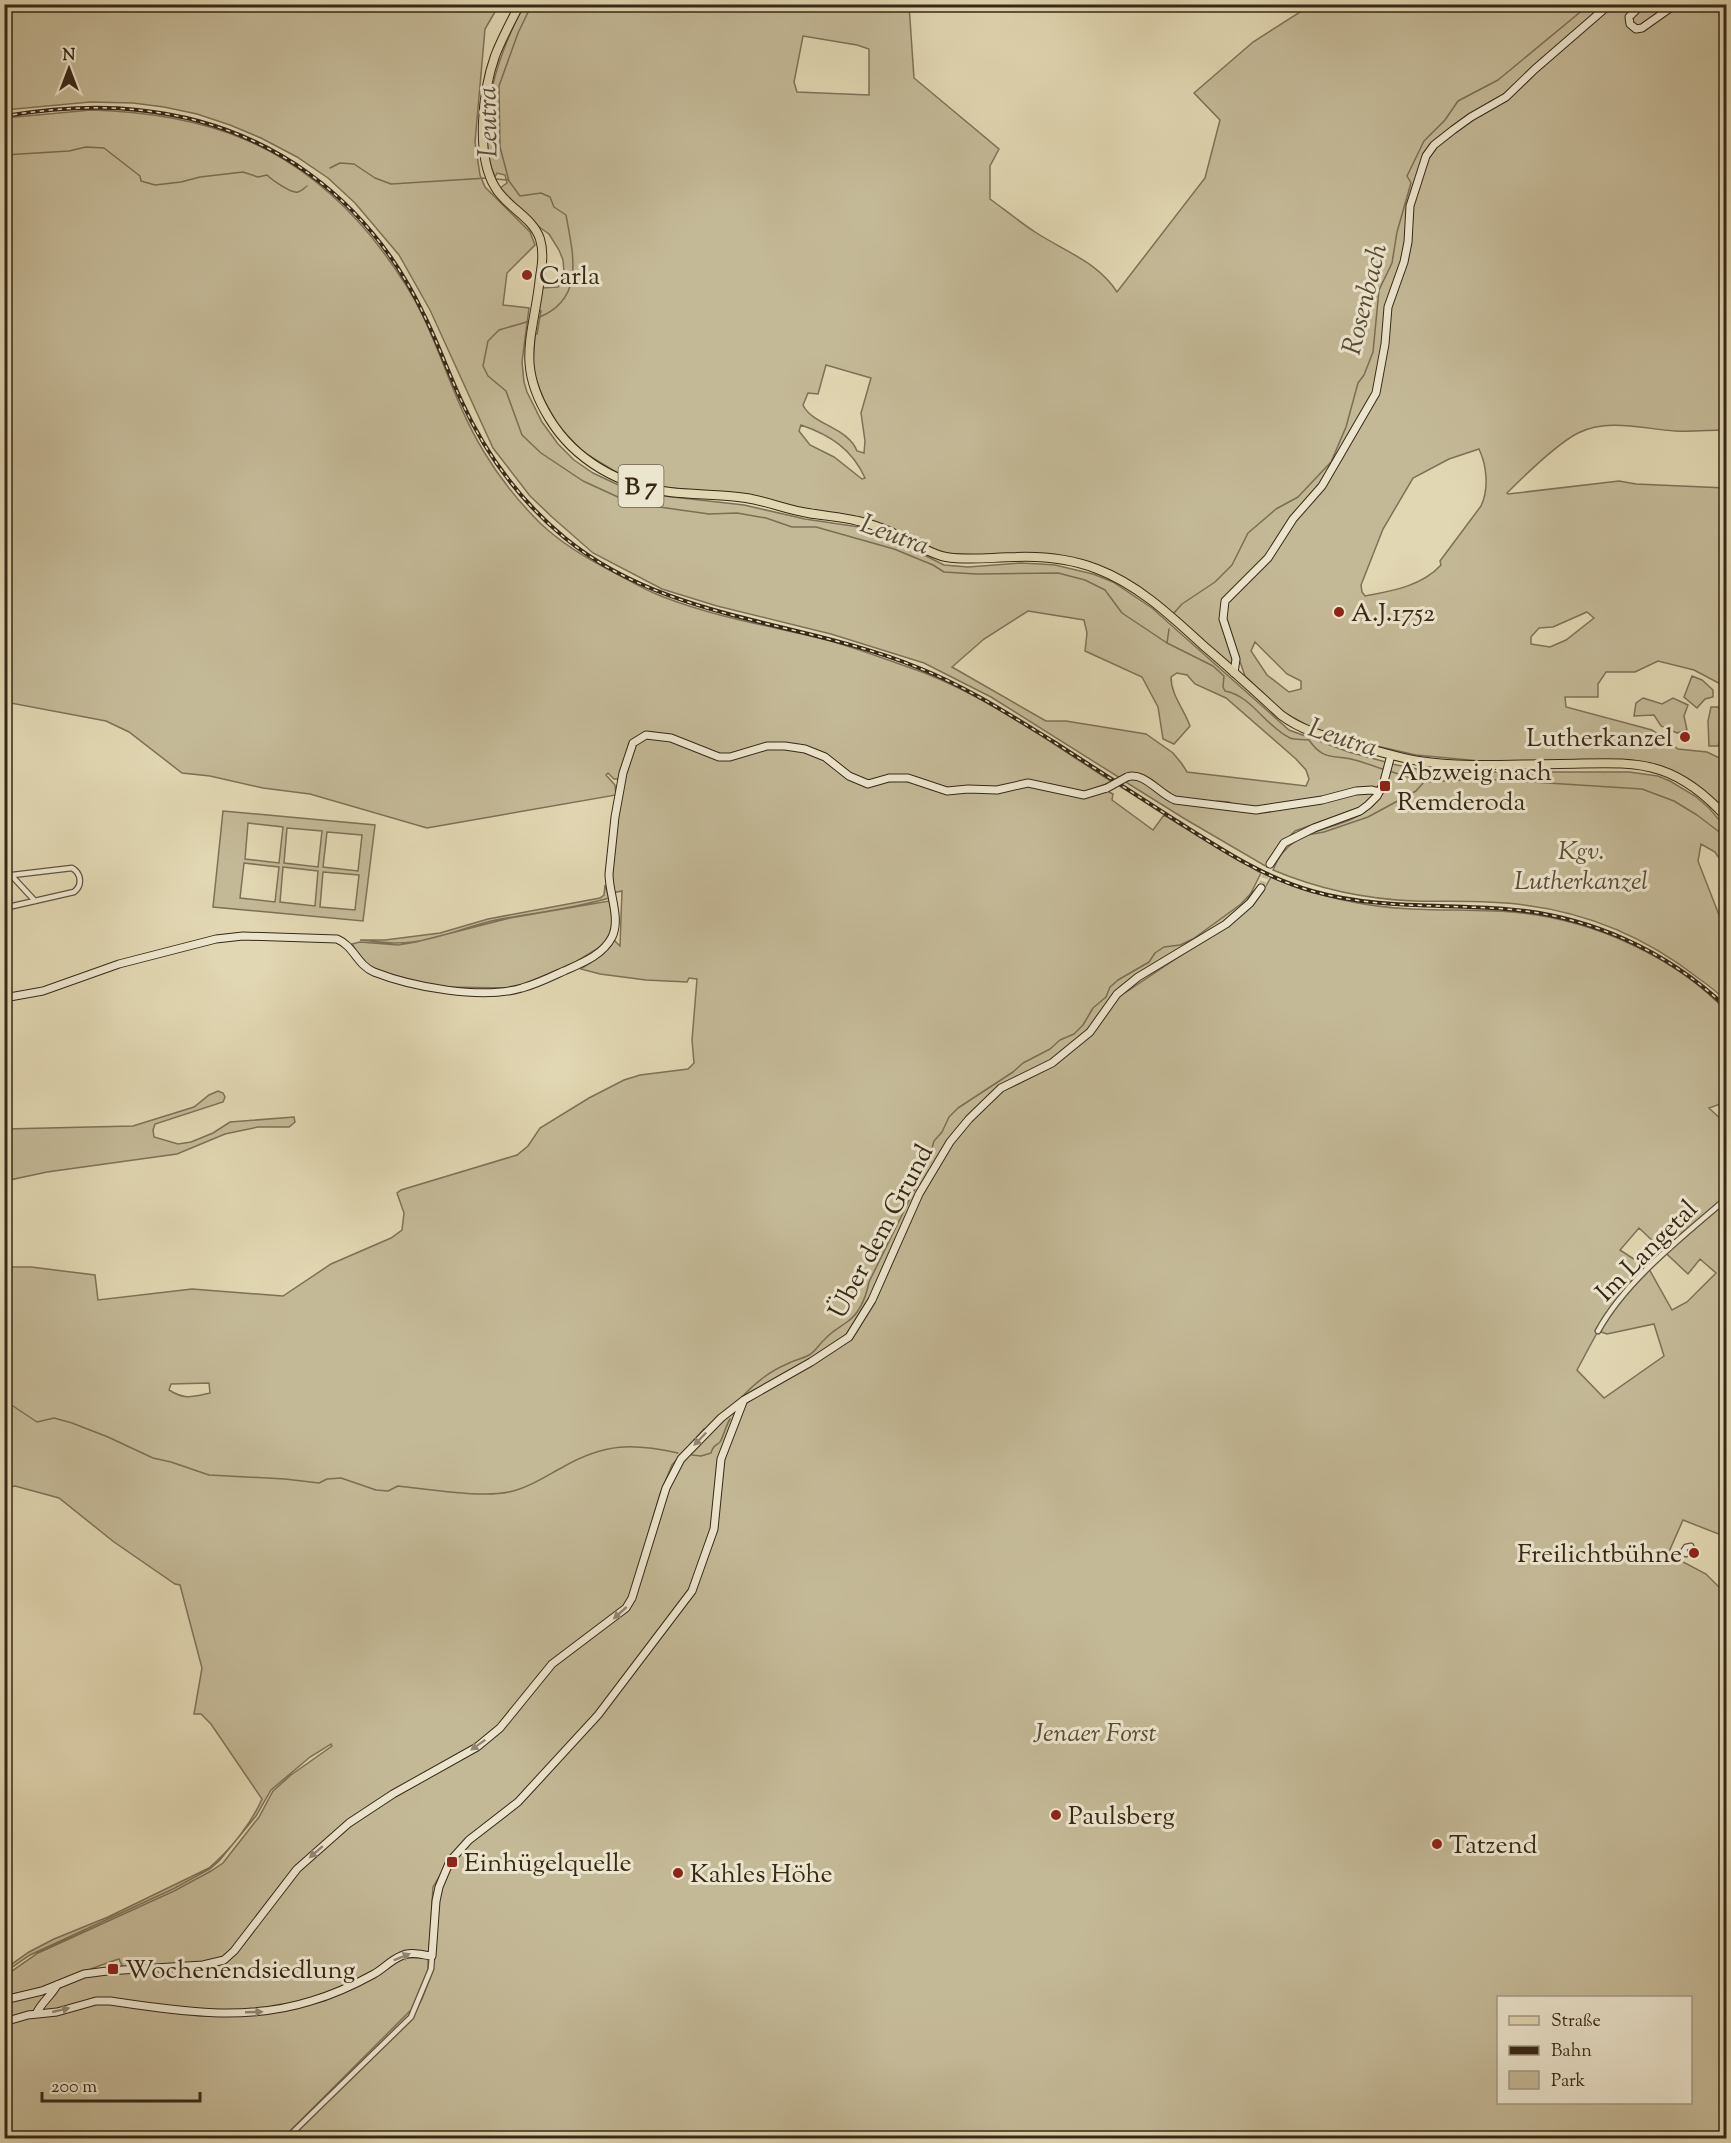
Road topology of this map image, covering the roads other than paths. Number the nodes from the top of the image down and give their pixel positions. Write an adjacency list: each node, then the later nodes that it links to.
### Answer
1 (520, 4): 5 (main road, B 7)
2 (1610, 4): 5 (street)
3 (1642, 4): 4 (street)
4 (1676, 4)
5 (1234, 673): 6 (main road, B 7)
6 (1391, 754): 7 (street); 8 (main road, B 7)
7 (1379, 792): 9 (street); 15 (street, bridge)
8 (1726, 817)
9 (1270, 864)
10 (11, 875): 11 (street); 13 (street); 13 (street)
11 (4, 876)
12 (1260, 888): 18 (street, Über dem Grund)
13 (35, 901): 14 (street)
14 (4, 908)
15 (4, 999)
16 (1726, 1199): 17 (street, Im Langetal)
17 (1598, 1331)
18 (744, 1400): 21 (street); 22 (street, Über dem Grund, one-way to 22)
19 (1691, 1546): 20 (street)
20 (1686, 1554)
21 (432, 1956): 24 (street, one-way to 21); 26 (street)
22 (57, 1985): 23 (street, Über dem Grund); 24 (street)
23 (4, 2000)
24 (36, 2014): 25 (street)
25 (4, 2022)
26 (287, 2139)

